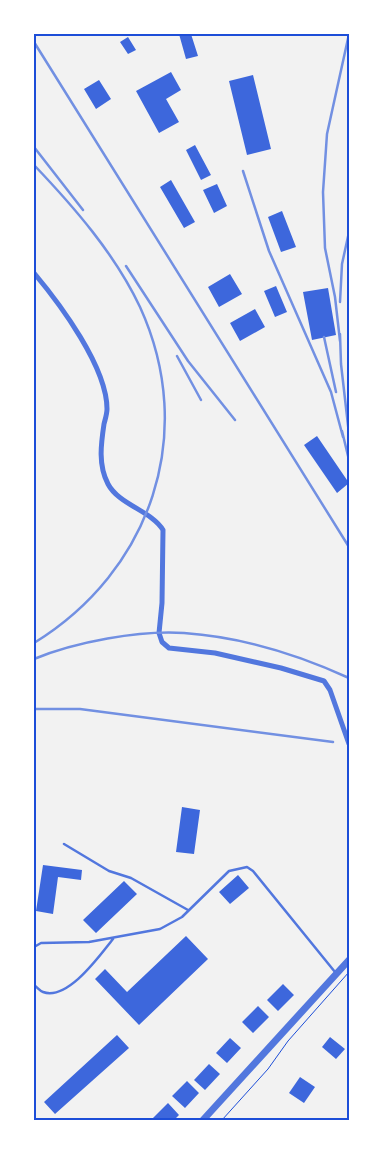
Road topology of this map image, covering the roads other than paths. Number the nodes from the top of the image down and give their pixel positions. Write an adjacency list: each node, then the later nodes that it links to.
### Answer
1 (34, 273): 2 (street)
2 (349, 744)
3 (64, 844): 4 (lane)
4 (188, 910): 5 (lane); 8 (lane)
5 (114, 938): 6 (lane); 9 (lane)
6 (34, 947)
7 (349, 960): 8 (street)
8 (336, 974): 10 (street)
9 (34, 985)
10 (204, 1120)

